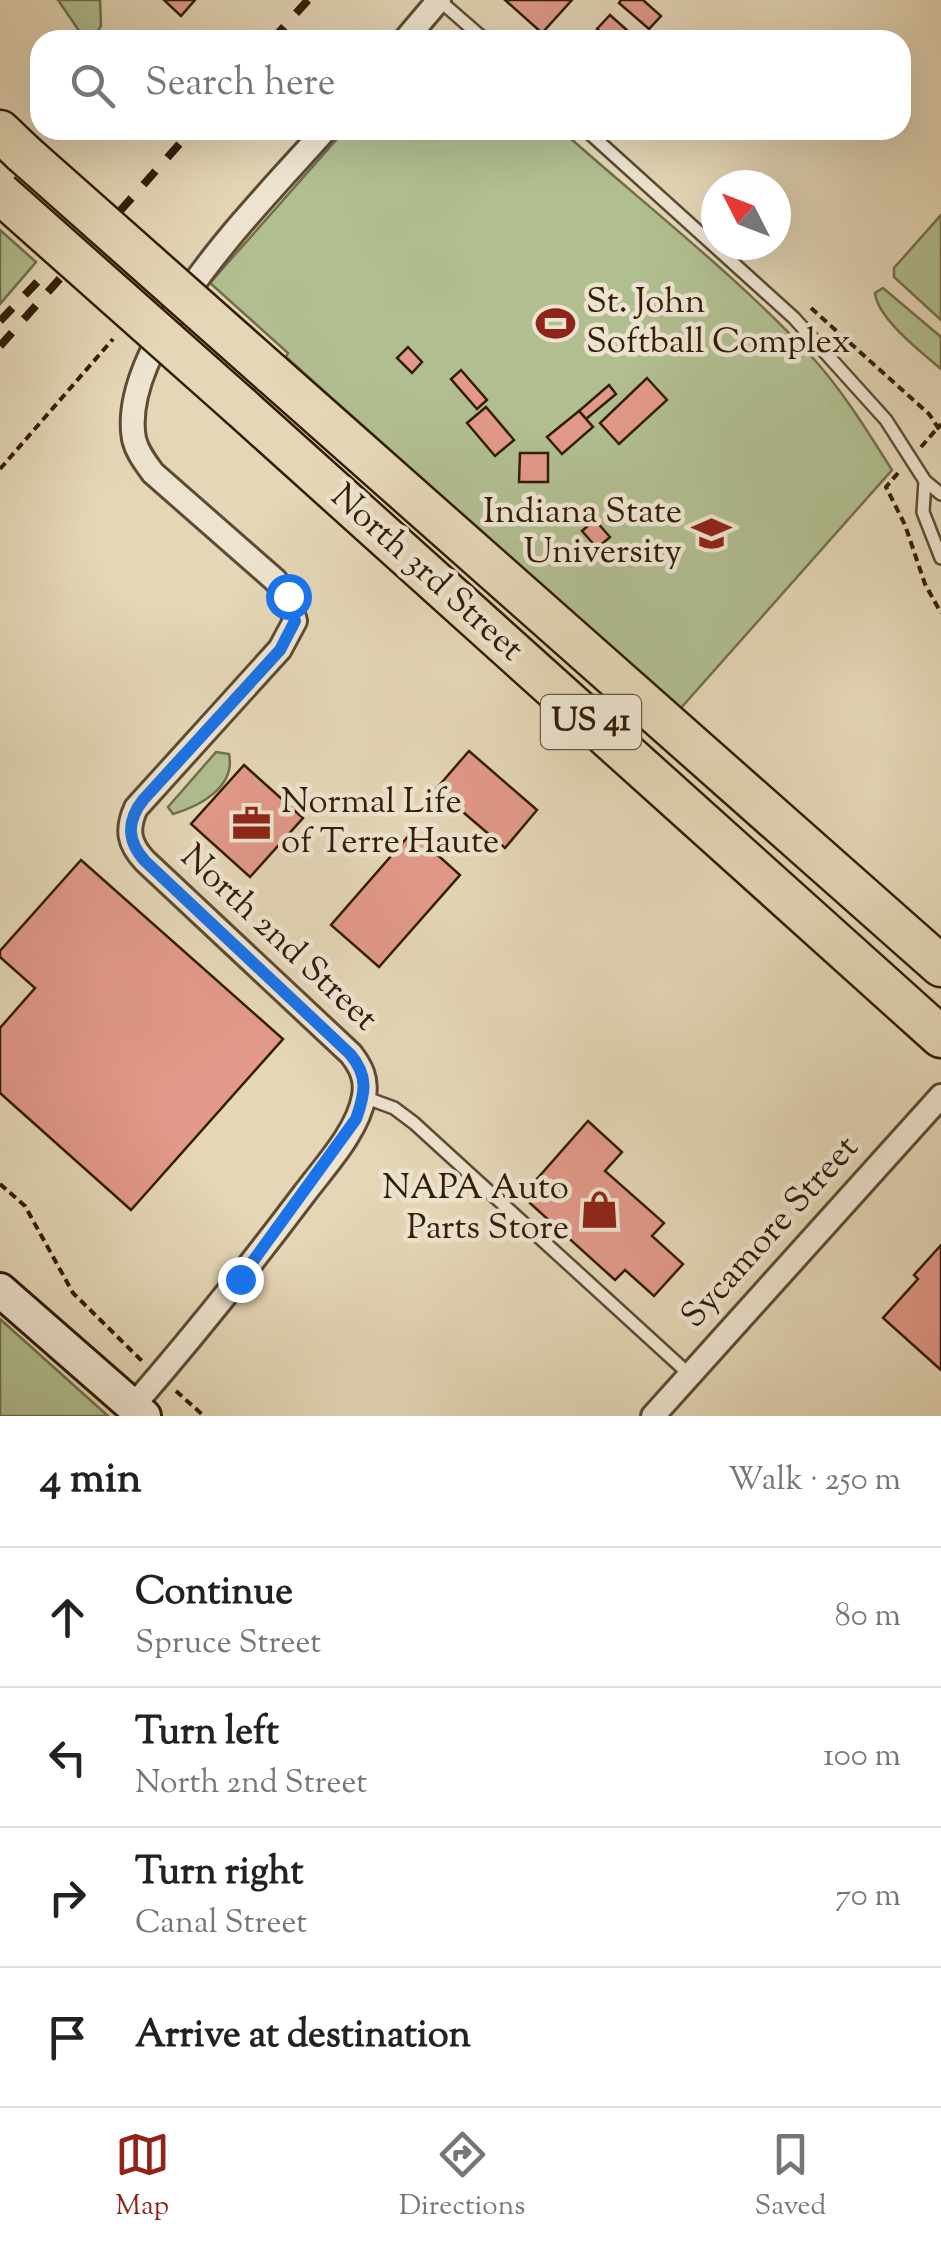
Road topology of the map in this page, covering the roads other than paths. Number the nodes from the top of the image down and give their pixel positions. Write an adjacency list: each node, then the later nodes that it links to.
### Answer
1 (439, 0): 2 (street); 3 (lane)
2 (414, 30)
3 (474, 30)
4 (316, 140): 14 (street, North 2nd Street)
5 (597, 140): 8 (lane)
6 (12, 142): 11 (highway, North 3rd Street / US 41, bridge)
7 (0, 193): 12 (highway, North 3rd Street / US 41, bridge)
8 (925, 481): 9 (lane); 10 (lane)
9 (941, 494)
10 (941, 558)
11 (941, 966)
12 (941, 1036)
13 (941, 1096): 16 (street, Sycamore Street)
14 (364, 1097): 16 (lane); 17 (street)
15 (0, 1290): 17 (main road)
16 (690, 1376): 18 (street, Sycamore Street)
17 (139, 1411)
18 (653, 1416)

